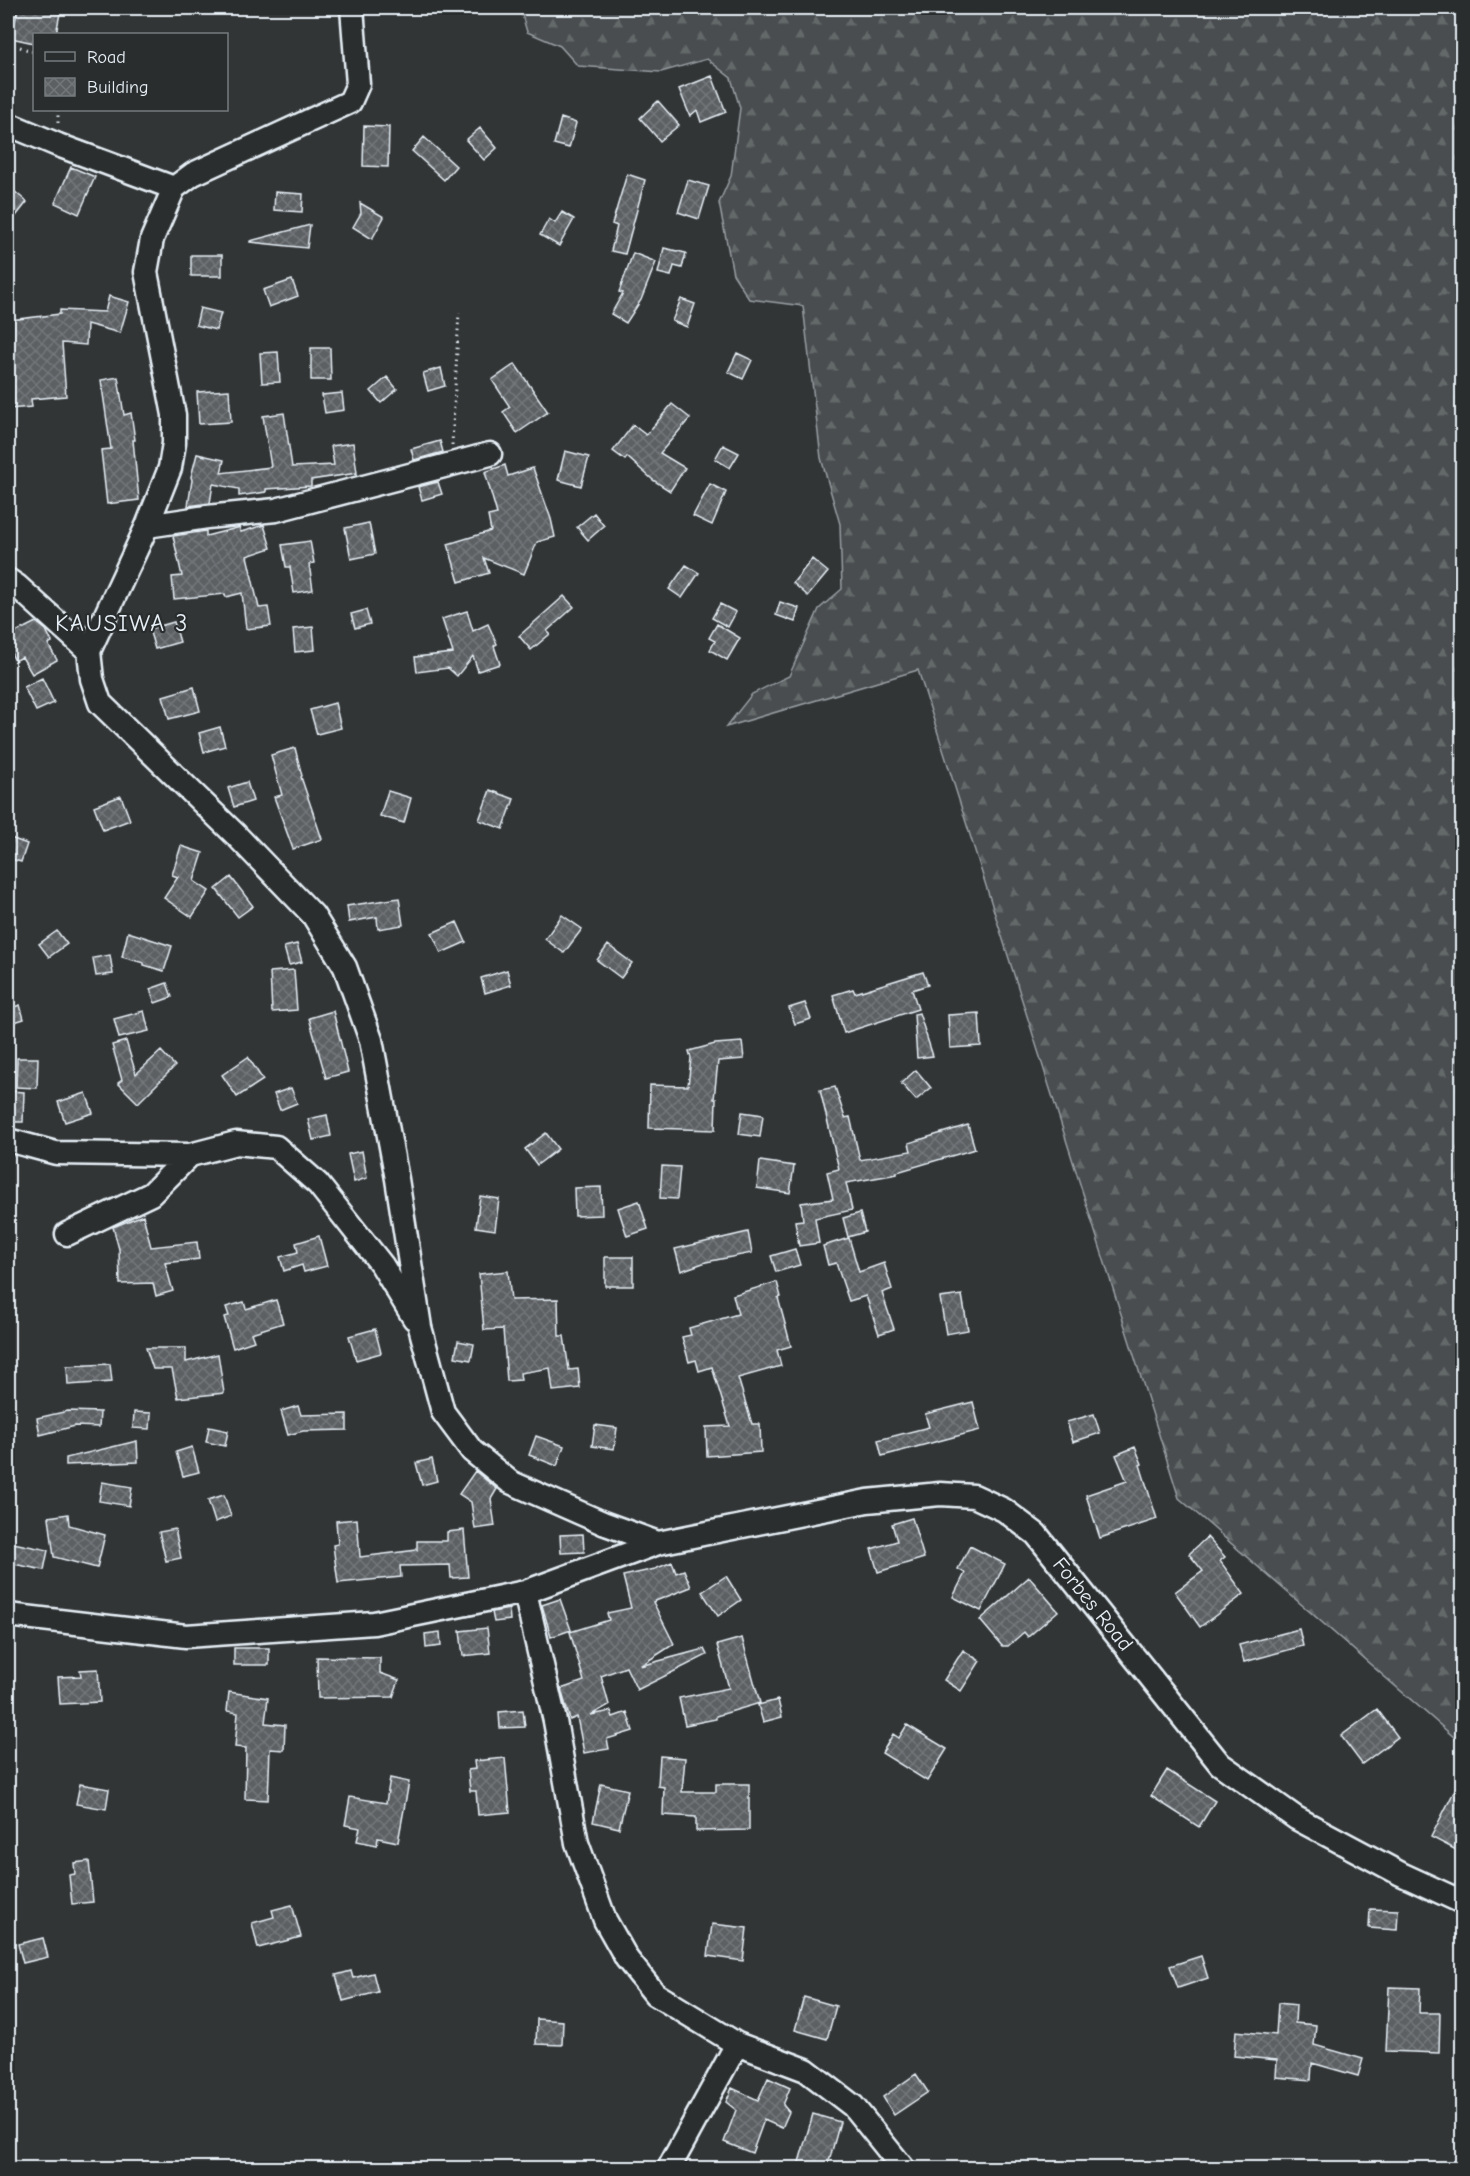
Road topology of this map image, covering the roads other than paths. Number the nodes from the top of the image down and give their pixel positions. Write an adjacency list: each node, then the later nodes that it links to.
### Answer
1 (352, 8): 3 (street)
2 (8, 124): 3 (street)
3 (174, 188): 5 (street)
4 (490, 454): 5 (street)
5 (147, 526): 7 (street)
6 (8, 580): 7 (street)
7 (89, 651): 11 (street)
8 (8, 1140): 9 (street)
9 (190, 1155): 10 (street); 11 (street)
10 (67, 1234)
11 (420, 1327): 12 (street)
12 (658, 1543): 13 (street, Forbes Road); 15 (street, Forbes Road)
13 (525, 1592): 14 (street, Forbes Road); 16 (street)
14 (8, 1615)
15 (1462, 1902)
16 (737, 2044): 17 (street); 18 (street)
17 (669, 2169)
18 (903, 2169)

